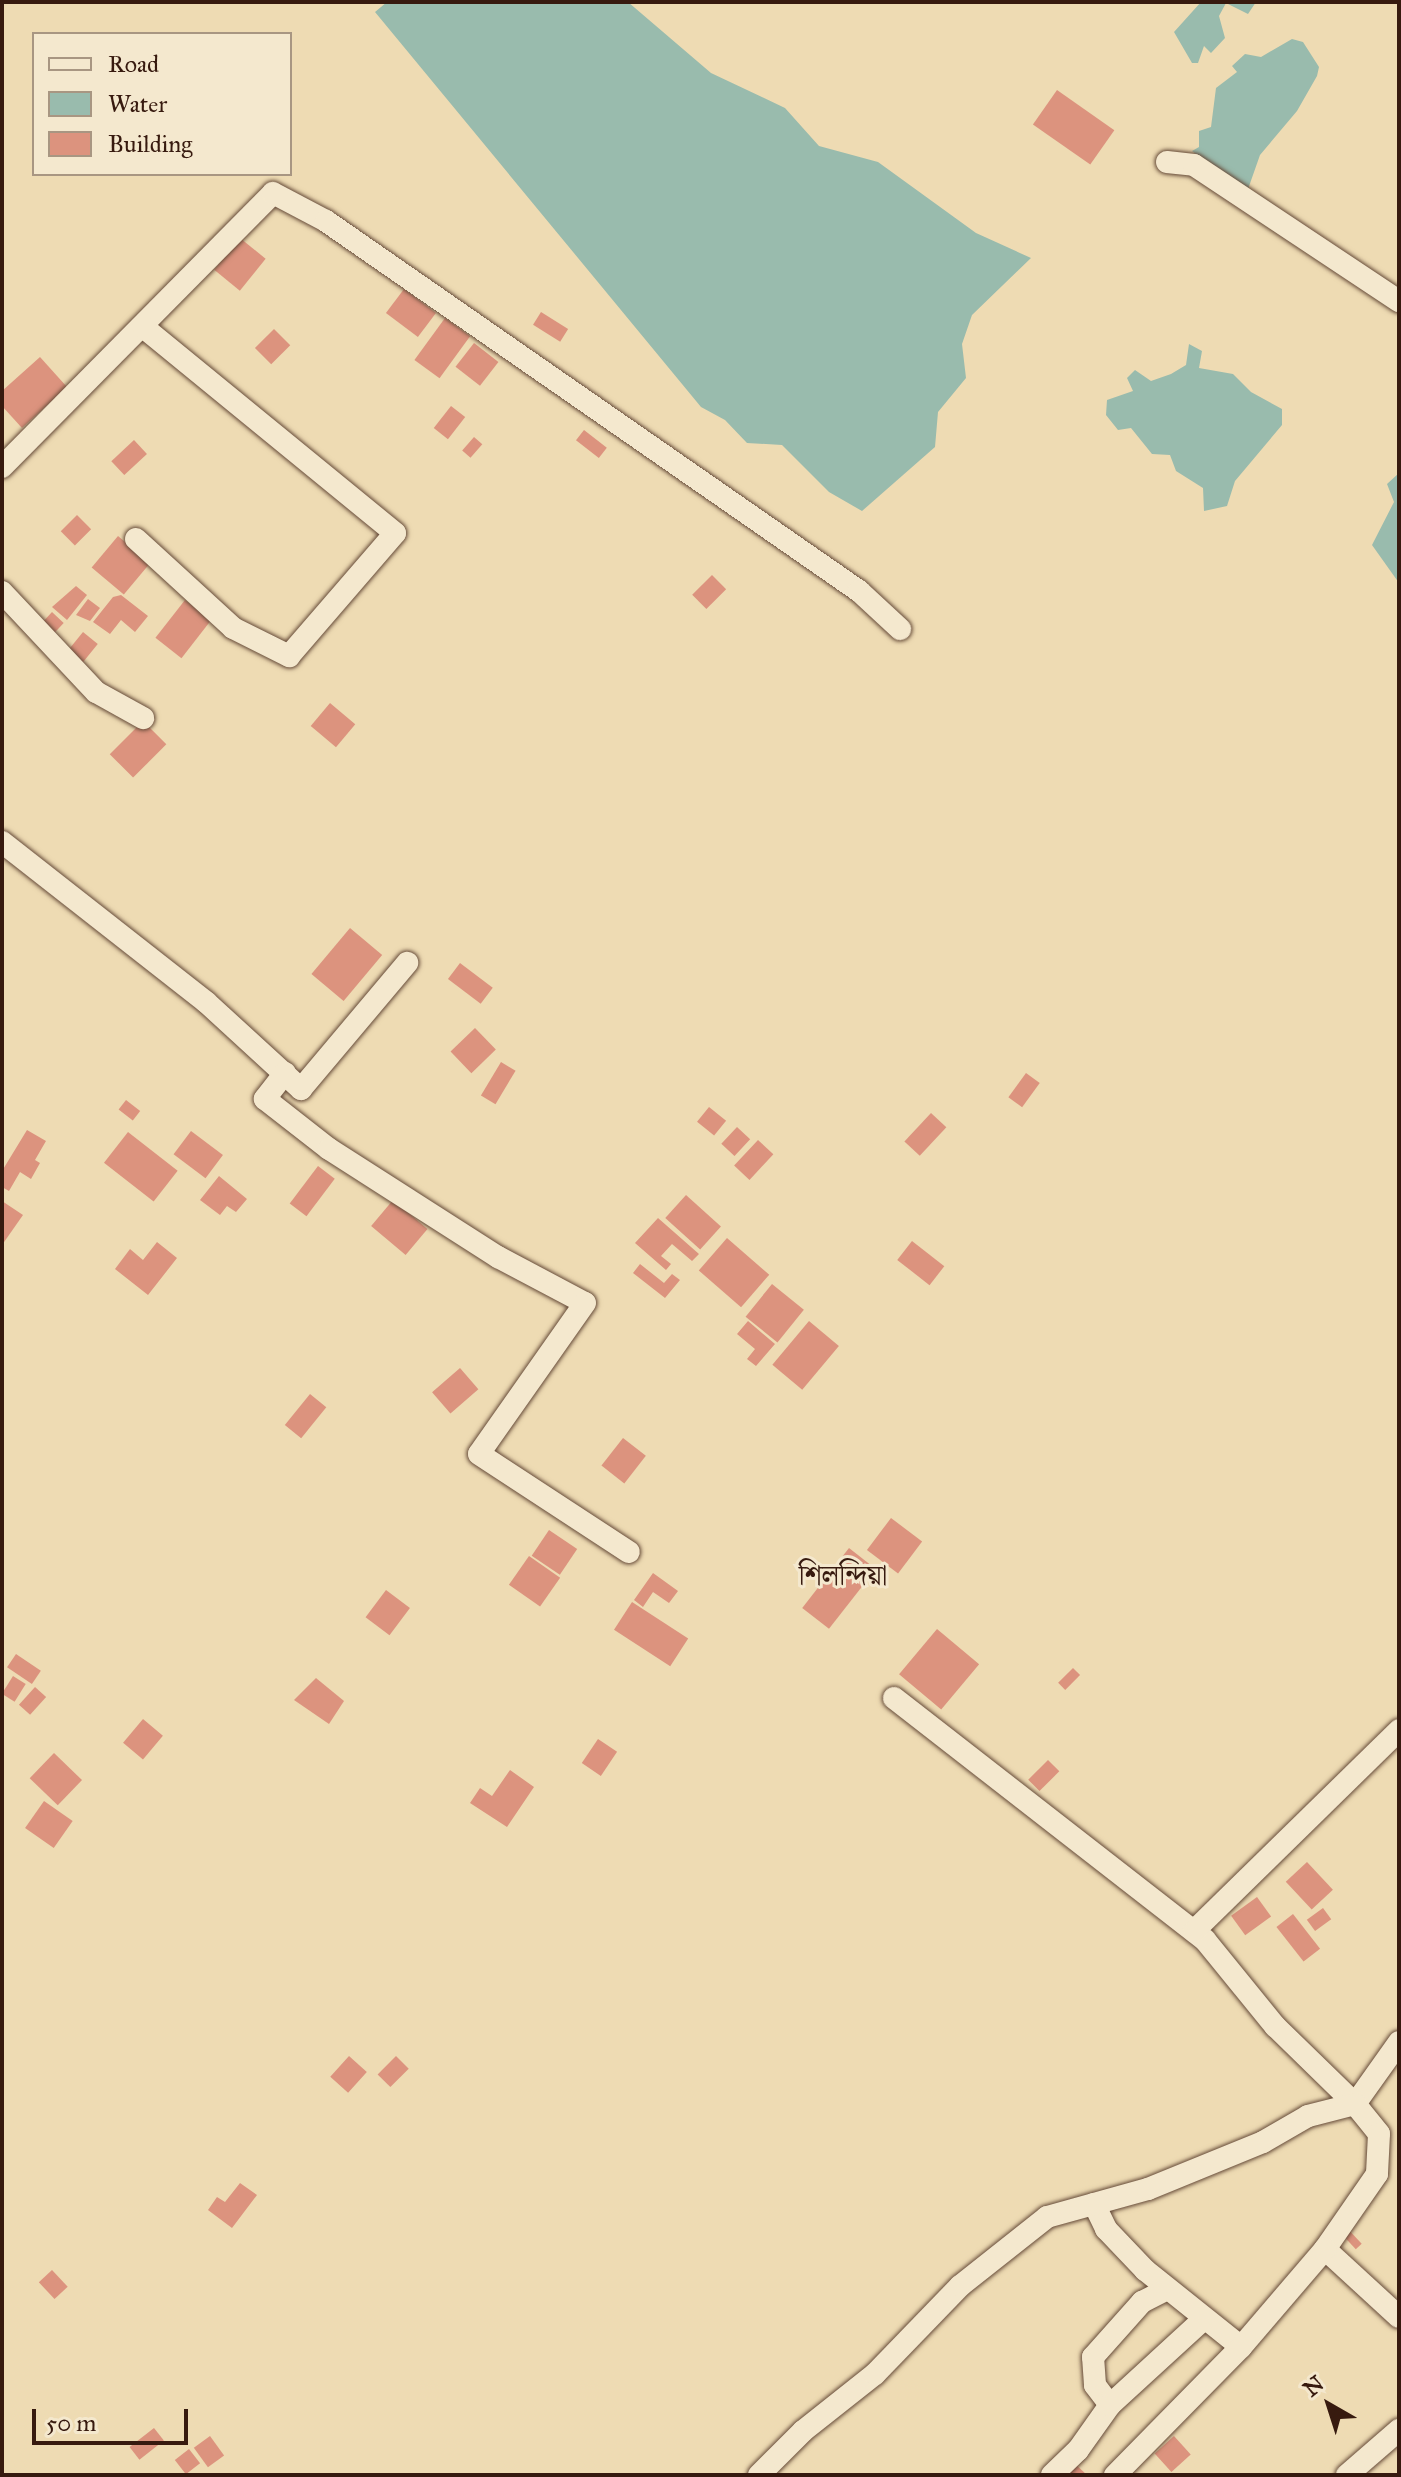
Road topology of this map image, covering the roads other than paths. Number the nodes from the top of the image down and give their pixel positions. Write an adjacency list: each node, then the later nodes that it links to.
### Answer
1 (1167, 162): 2 (street)
2 (1399, 301)
3 (143, 327): 4 (street); 5 (street); 7 (street)
4 (2, 467)
5 (136, 539)
6 (2, 592): 8 (street)
7 (900, 629)
8 (143, 718)
9 (2, 842): 11 (street)
10 (407, 963): 11 (street)
11 (285, 1073): 12 (street)
12 (629, 1552)
13 (894, 1698): 15 (street)
14 (1399, 1730): 15 (street)
15 (1194, 1931): 17 (street)
16 (1399, 2042): 17 (street)
17 (1355, 2104): 18 (street); 19 (street)
18 (1094, 2204): 20 (street); 26 (street)
19 (1325, 2249): 21 (street); 23 (street)
20 (1167, 2289): 22 (street); 24 (street)
21 (1399, 2317)
22 (1204, 2319): 23 (street); 24 (street)
23 (1241, 2347): 28 (street)
24 (1110, 2405): 27 (street)
25 (1399, 2430): 29 (street)
26 (759, 2475)
27 (1052, 2475)
28 (1115, 2475)
29 (1347, 2475)

